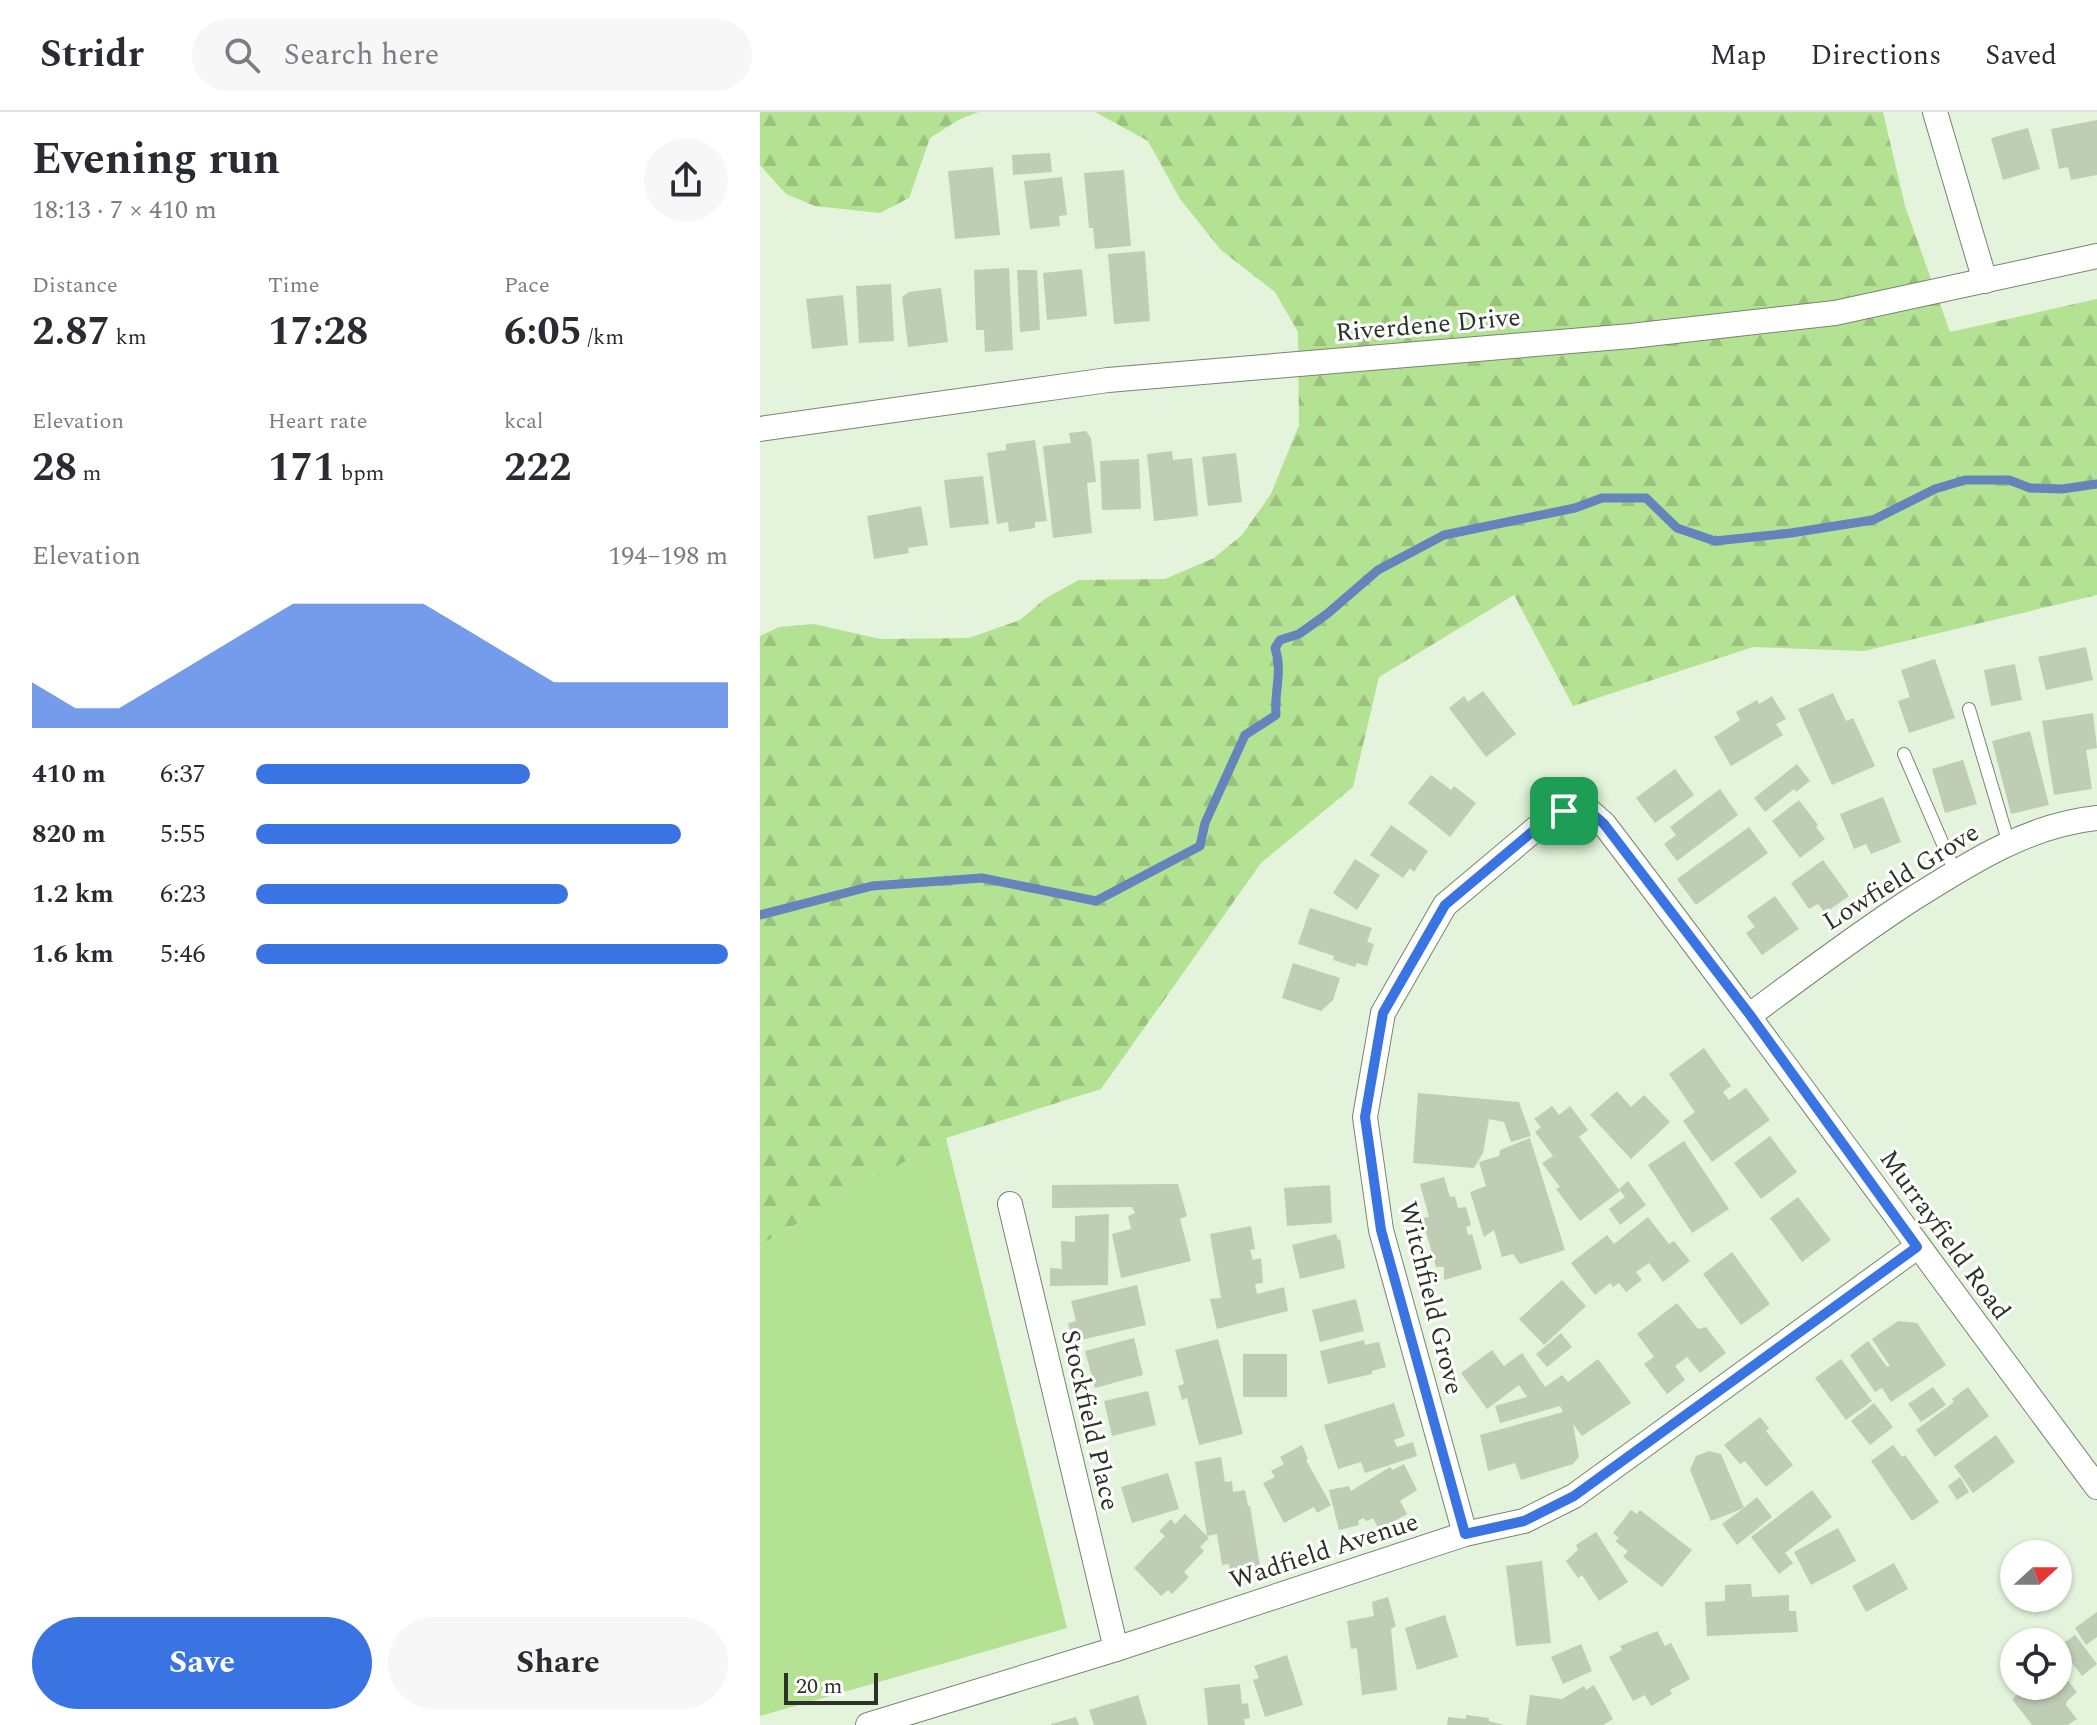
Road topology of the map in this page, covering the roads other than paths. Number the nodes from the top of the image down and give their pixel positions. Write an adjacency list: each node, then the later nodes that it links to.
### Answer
1 (1935, 112): 3 (street)
2 (2097, 256): 3 (street, Riverdene Drive)
3 (1985, 281): 4 (street, Riverdene Drive)
4 (760, 429)
5 (1969, 709): 8 (lane)
6 (1904, 754): 9 (lane)
7 (2097, 818): 8 (street, Lowfield Grove)
8 (2009, 844): 9 (street, Lowfield Grove)
9 (1955, 872): 10 (street, Lowfield Grove)
10 (1750, 1015): 12 (street, Murrayfield Road); 14 (street, Witchfield Grove)
11 (1010, 1204): 15 (street, Stockfield Place)
12 (1917, 1247): 13 (street, Murrayfield Road); 14 (street, Wadfield Avenue)
13 (2097, 1487)
14 (1465, 1534): 15 (street, Wadfield Avenue)
15 (1116, 1649): 16 (street, Wadfield Avenue)
16 (868, 1725)

